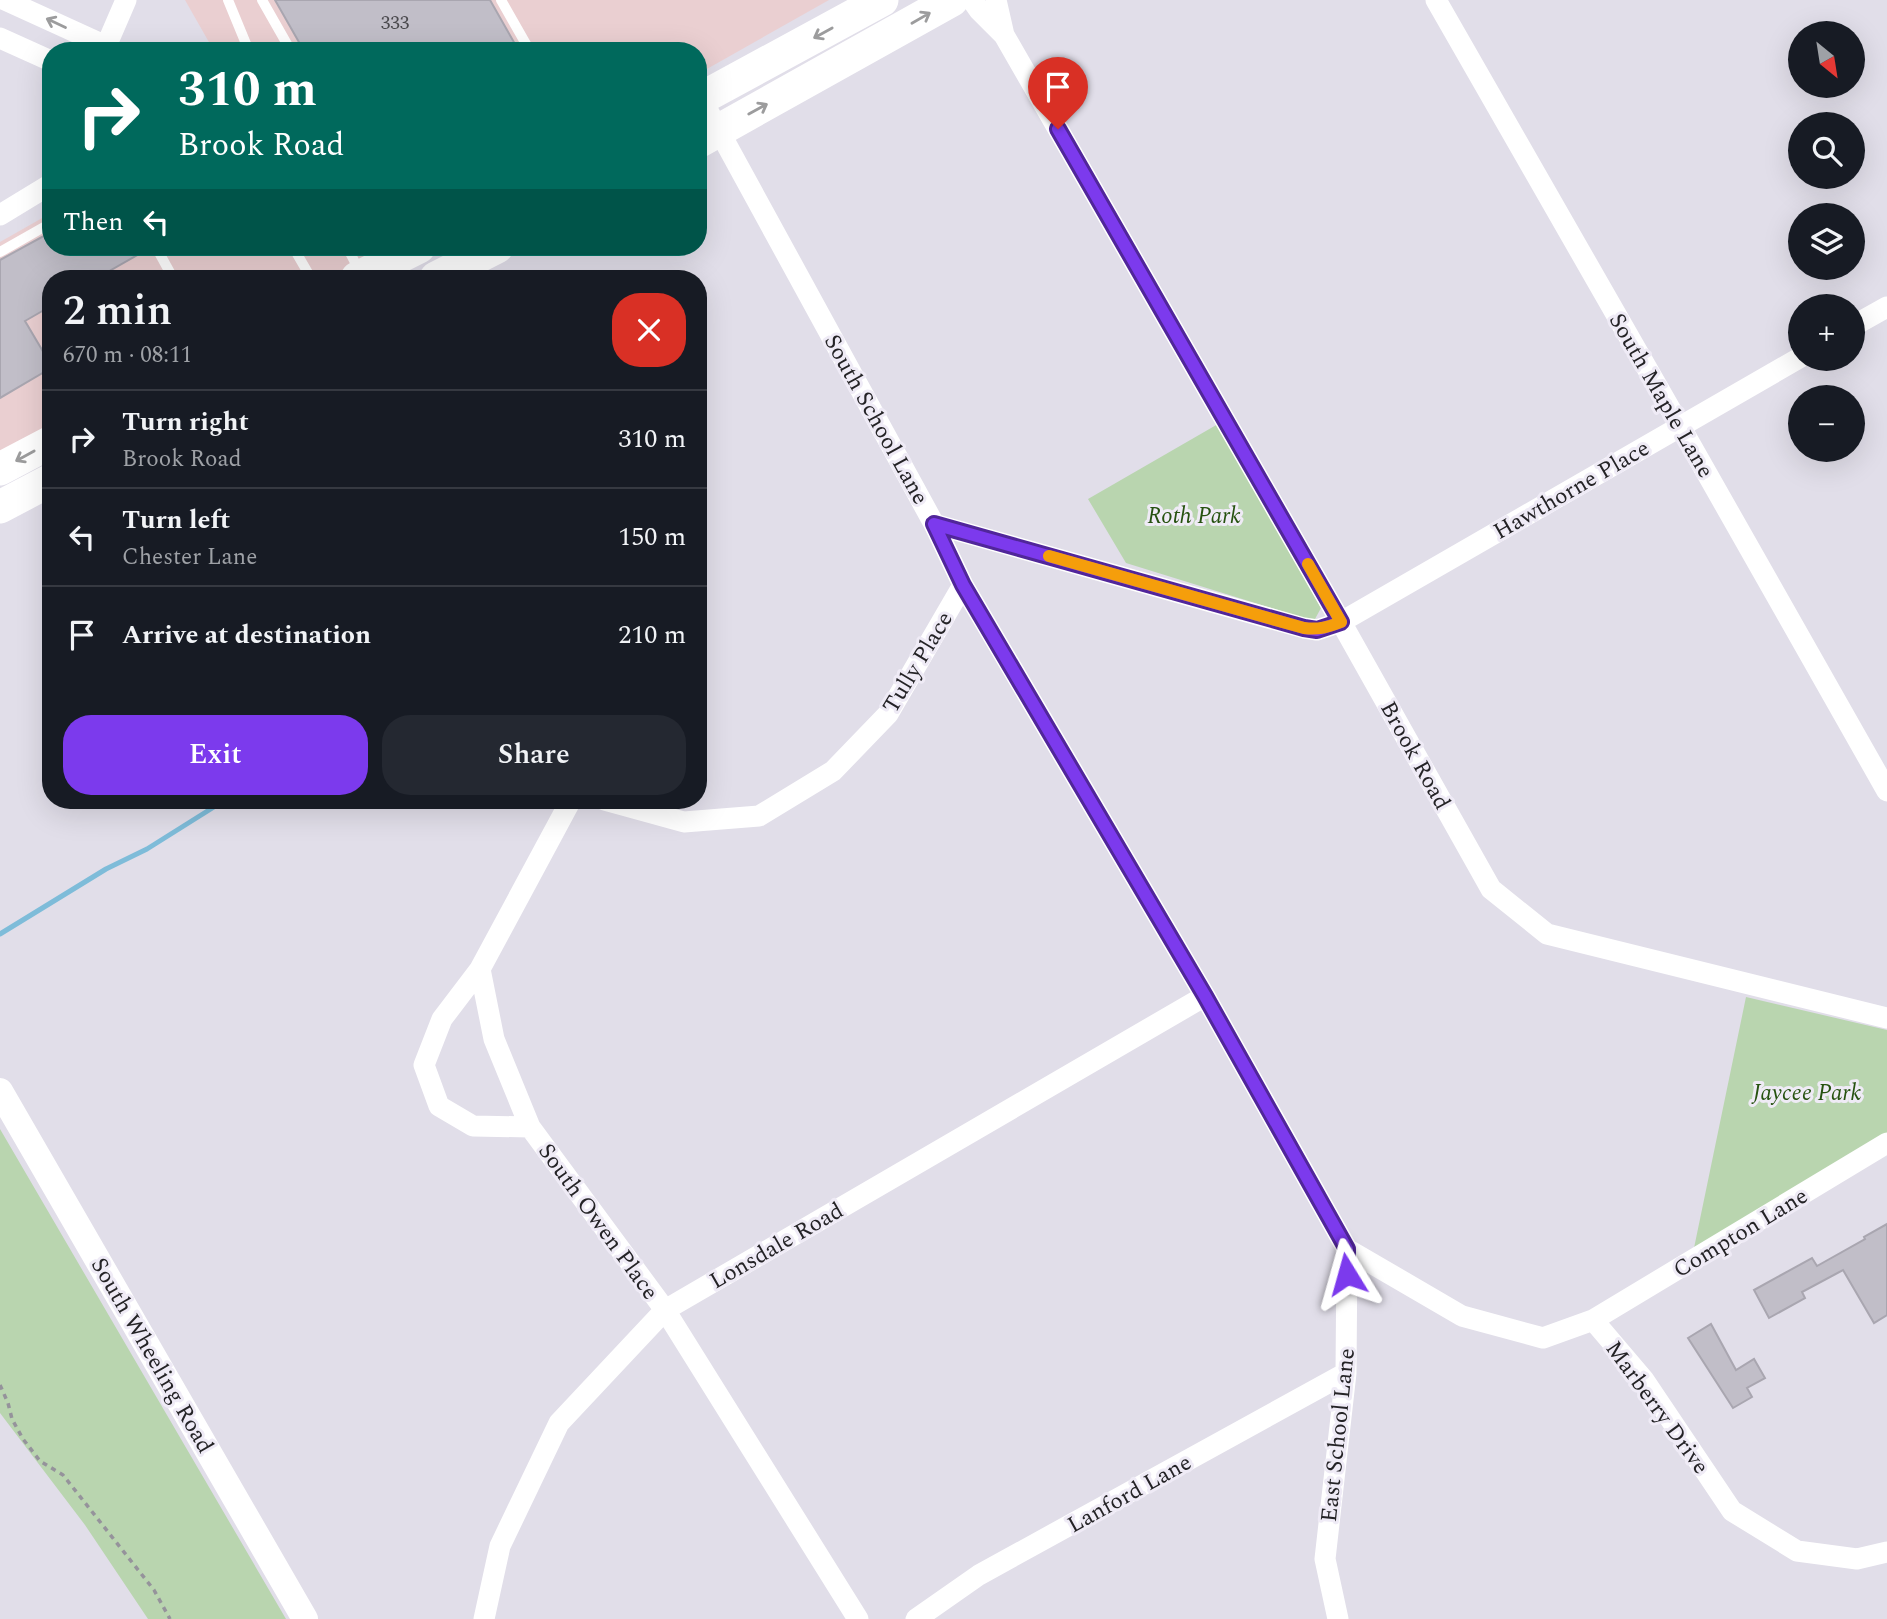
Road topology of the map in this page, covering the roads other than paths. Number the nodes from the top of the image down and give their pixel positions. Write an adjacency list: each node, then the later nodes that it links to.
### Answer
1 (5, 0): 13 (street, one-way to 1)
2 (126, 0): 14 (street)
3 (228, 0): 15 (lane)
4 (262, 0): 16 (lane)
5 (501, 0): 17 (lane)
6 (883, 0): 19 (main road, one-way to 19)
7 (952, 0): 20 (main road, one-way to 7)
8 (972, 0): 11 (street)
9 (996, 0): 11 (street)
10 (1436, 0): 32 (street, South Maple Lane)
11 (1004, 35): 39 (street, Brook Road)
12 (0, 38): 18 (street)
13 (92, 42)
14 (108, 42)
15 (245, 42)
16 (286, 42)
17 (525, 42)
18 (42, 57)
19 (707, 95)
20 (709, 136): 37 (street, South School Lane)
21 (42, 189): 22 (street)
22 (0, 215)
23 (42, 228): 24 (lane)
24 (0, 252)
25 (402, 256): 27 (main road)
26 (479, 256): 28 (main road)
27 (375, 270)
28 (452, 270)
29 (1887, 307): 30 (street)
30 (1865, 319)
31 (1788, 364): 32 (street, Hawthorne Place)
32 (1680, 426): 39 (street, Hawthorne Place); 40 (street, South Maple Lane)
33 (42, 447): 34 (main road, one-way to 34)
34 (0, 469)
35 (42, 485): 36 (main road)
36 (0, 508)
37 (934, 524): 38 (street, South School Lane); 39 (street)
38 (963, 585): 42 (street, Tully Place); 44 (street, South School Lane)
39 (1341, 622): 45 (street, Brook Road)
40 (1887, 791)
41 (566, 809): 43 (street)
42 (637, 809)
43 (480, 969): 47 (street, South Owen Place); 47 (street)
44 (1205, 996): 49 (street, South School Lane); 50 (street, Lonsdale Road)
45 (1887, 1018)
46 (0, 1091): 54 (street, South Wheeling Road)
47 (530, 1127): 50 (street, South Owen Place)
48 (1887, 1143): 51 (street, Compton Lane)
49 (1347, 1249): 51 (street, Marberry Drive); 52 (street, East School Lane)
50 (665, 1310): 55 (street, Lonsdale Road); 56 (street, South Owen Place)
51 (1592, 1320): 53 (street, Marberry Drive)
52 (1346, 1373): 57 (street, Lanford Lane); 58 (street, East School Lane)
53 (1887, 1552)
54 (305, 1619)
55 (484, 1619)
56 (858, 1619)
57 (916, 1619)
58 (1338, 1619)

